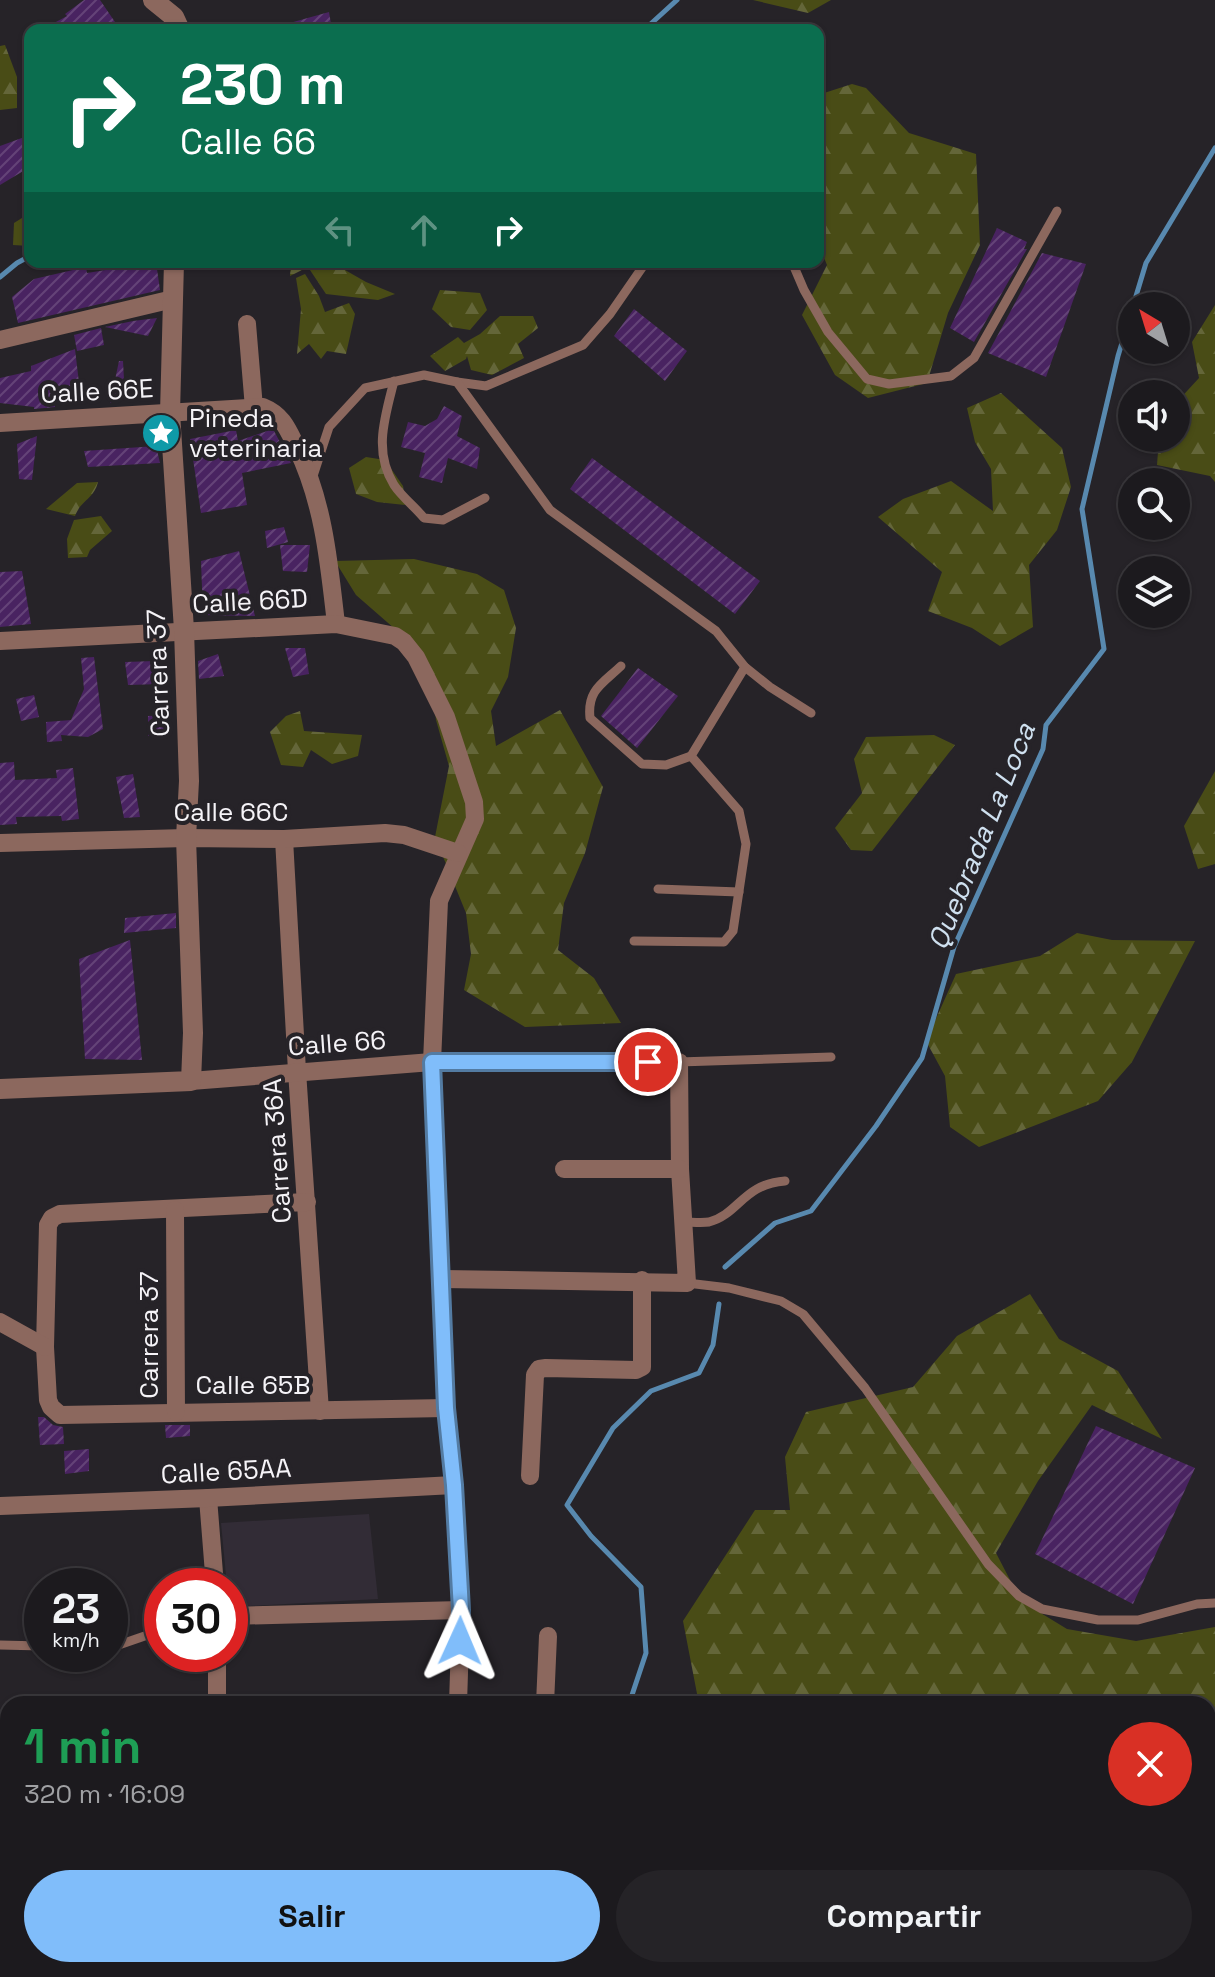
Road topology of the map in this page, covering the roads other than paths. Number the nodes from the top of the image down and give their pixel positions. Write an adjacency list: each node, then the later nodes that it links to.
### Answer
1 (153, 0): 2 (street)
2 (177, 24)
3 (1057, 211): 6 (lane)
4 (174, 268): 7 (street, Carrera 37)
5 (642, 268): 11 (lane)
6 (795, 268)
7 (173, 299): 9 (street); 13 (street, Carrera 37)
8 (247, 324): 12 (street)
9 (0, 340)
10 (394, 381): 11 (lane); 15 (lane); 16 (lane)
11 (457, 382): 21 (lane)
12 (254, 408): 13 (street, Calle 66E); 15 (street)
13 (170, 413): 14 (street, Calle 66E); 18 (street, Carrera 37)
14 (0, 423)
15 (312, 479): 17 (street)
16 (485, 498)
17 (336, 624): 18 (street, Calle 66D); 27 (street, Calle 66D)
18 (184, 630): 19 (street, Calle 66D); 24 (street, Carrera 37)
19 (0, 641)
20 (621, 666): 23 (lane)
21 (745, 667): 22 (lane); 23 (lane)
22 (811, 713)
23 (691, 756): 29 (lane)
24 (186, 838): 25 (street, Calle 66C); 26 (street, Calle 66C); 35 (street, Carrera 37)
25 (284, 839): 27 (street, Calle 66C); 34 (street, Carrera 36A)
26 (0, 843)
27 (458, 853): 32 (street)
28 (658, 889): 29 (lane)
29 (739, 892): 30 (lane)
30 (634, 941)
31 (831, 1057): 33 (lane)
32 (432, 1062): 33 (street, Calle 66); 34 (street, Calle 66); 43 (street)
33 (679, 1062): 38 (street)
34 (297, 1071): 35 (street, Calle 66); 40 (street, Carrera 36A)
35 (191, 1081): 36 (street, Calle 66)
36 (0, 1089)
37 (564, 1169): 38 (street)
38 (680, 1169): 42 (street)
39 (785, 1181): 42 (lane)
40 (307, 1202): 41 (street); 49 (street, Carrera 36A)
41 (175, 1210): 47 (street); 50 (street, Carrera 37)
42 (684, 1222): 45 (street)
43 (442, 1279): 44 (street); 48 (street)
44 (642, 1280): 45 (street); 51 (street)
45 (687, 1283): 56 (lane)
46 (0, 1322): 47 (street)
47 (45, 1347): 50 (street, Calle 65B)
48 (446, 1408): 49 (street, Calle 65B); 52 (street)
49 (320, 1411): 50 (street, Calle 65B)
50 (176, 1412)
51 (530, 1476)
52 (454, 1485): 53 (street, Calle 65AA); 57 (street)
53 (208, 1498): 54 (street, Calle 65AA); 55 (street)
54 (0, 1506)
55 (214, 1568)
56 (1215, 1603)
57 (461, 1610): 58 (street); 64 (street)
58 (248, 1616)
59 (548, 1636): 65 (street)
60 (0, 1645): 61 (lane)
61 (24, 1646)
62 (217, 1672): 63 (street)
63 (217, 1696)
64 (458, 1696)
65 (545, 1696)

